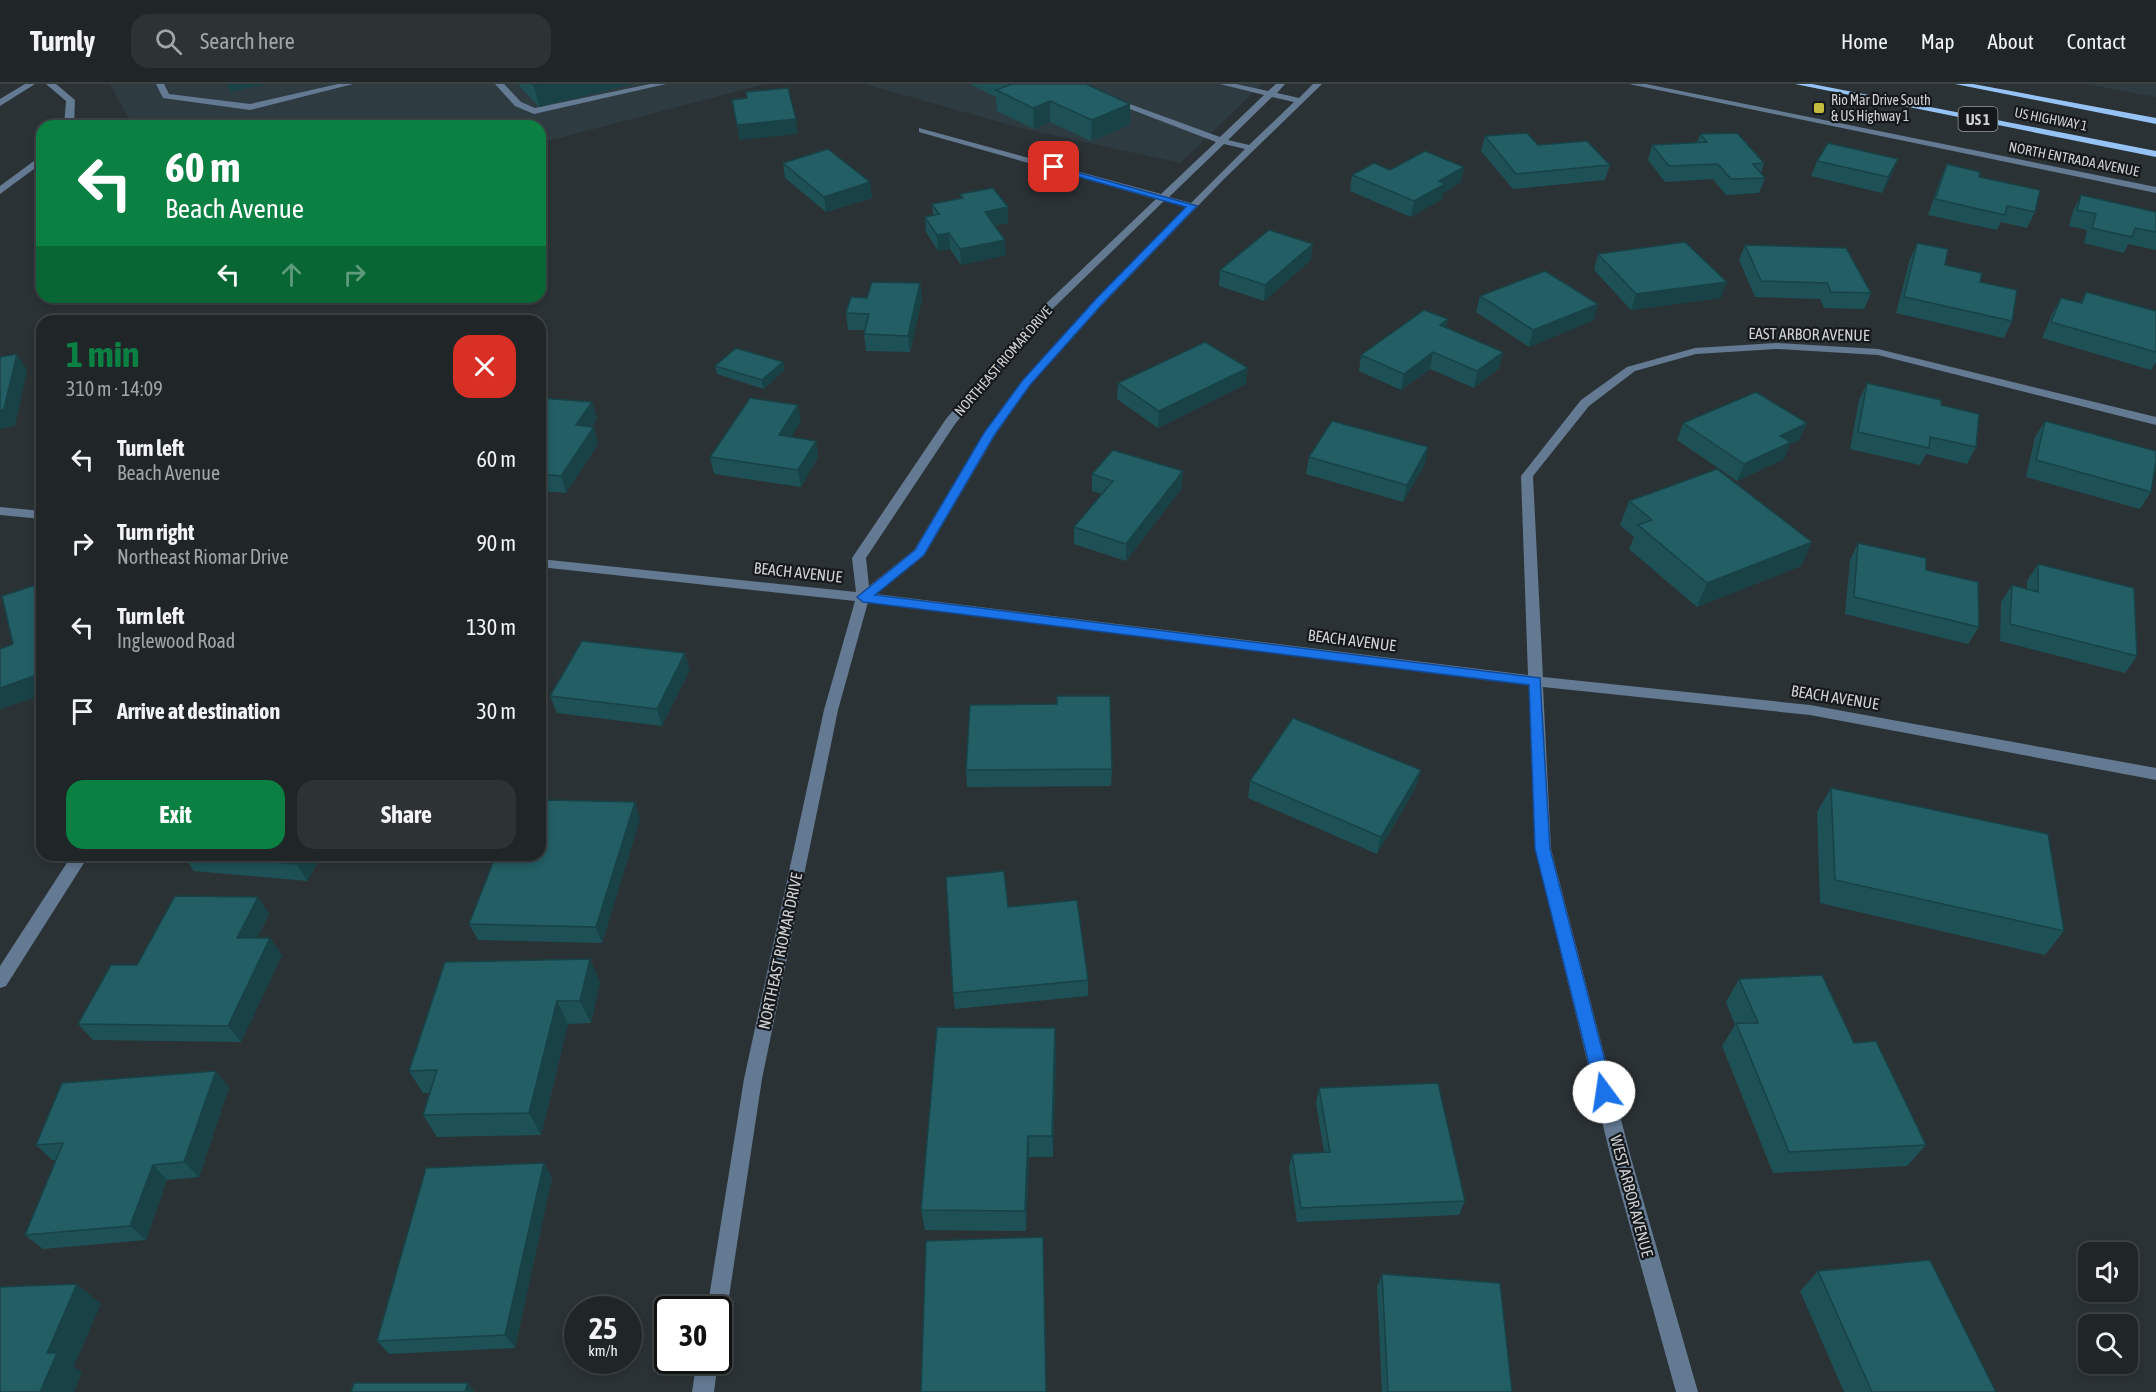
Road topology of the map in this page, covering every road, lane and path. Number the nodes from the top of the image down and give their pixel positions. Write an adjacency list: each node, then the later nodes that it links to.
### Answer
1 (31, 84): 16 (street)
2 (50, 84): 17 (street)
3 (160, 84): 4 (street)
4 (349, 84)
5 (499, 84): 6 (street)
6 (662, 84)
7 (1224, 84): 13 (street)
8 (1281, 84): 13 (street, NORTHEAST RIOMAR DRIVE)
9 (1318, 84): 15 (street, NORTHEAST RIOMAR DRIVE)
10 (1633, 84): 24 (street, NORTH ENTRADA AVENUE)
11 (1799, 84): 22 (main road, US HIGHWAY 1 / US 1)
12 (1959, 84): 18 (main road, US HIGHWAY 1 / US 1)
13 (1270, 94): 15 (street); 20 (street, NORTHEAST RIOMAR DRIVE)
14 (1101, 97): 20 (street)
15 (1301, 100): 21 (street, NORTHEAST RIOMAR DRIVE)
16 (0, 103)
17 (69, 120)
18 (2156, 121)
19 (922, 130): 26 (street)
20 (1223, 141): 21 (street); 26 (street, NORTHEAST RIOMAR DRIVE)
21 (1251, 148): 27 (street, NORTHEAST RIOMAR DRIVE)
22 (2156, 154)
23 (36, 163): 25 (street)
24 (2156, 190)
25 (0, 191)
26 (1163, 198): 27 (street); 32 (street, NORTHEAST RIOMAR DRIVE)
27 (1192, 206): 32 (street, NORTHEAST RIOMAR DRIVE)
28 (2156, 421): 33 (street, EAST ARBOR AVENUE)
29 (0, 511): 30 (street)
30 (36, 514)
31 (546, 564): 32 (street, BEACH AVENUE)
32 (863, 597): 33 (street, BEACH AVENUE); 37 (street, NORTHEAST RIOMAR DRIVE)
33 (1536, 681): 34 (street, BEACH AVENUE); 40 (street, WEST ARBOR AVENUE)
34 (2156, 774)
35 (77, 861): 36 (street)
36 (0, 981)
37 (719, 1296)
38 (706, 1374): 39 (street)
39 (703, 1392)
40 (1687, 1392)

